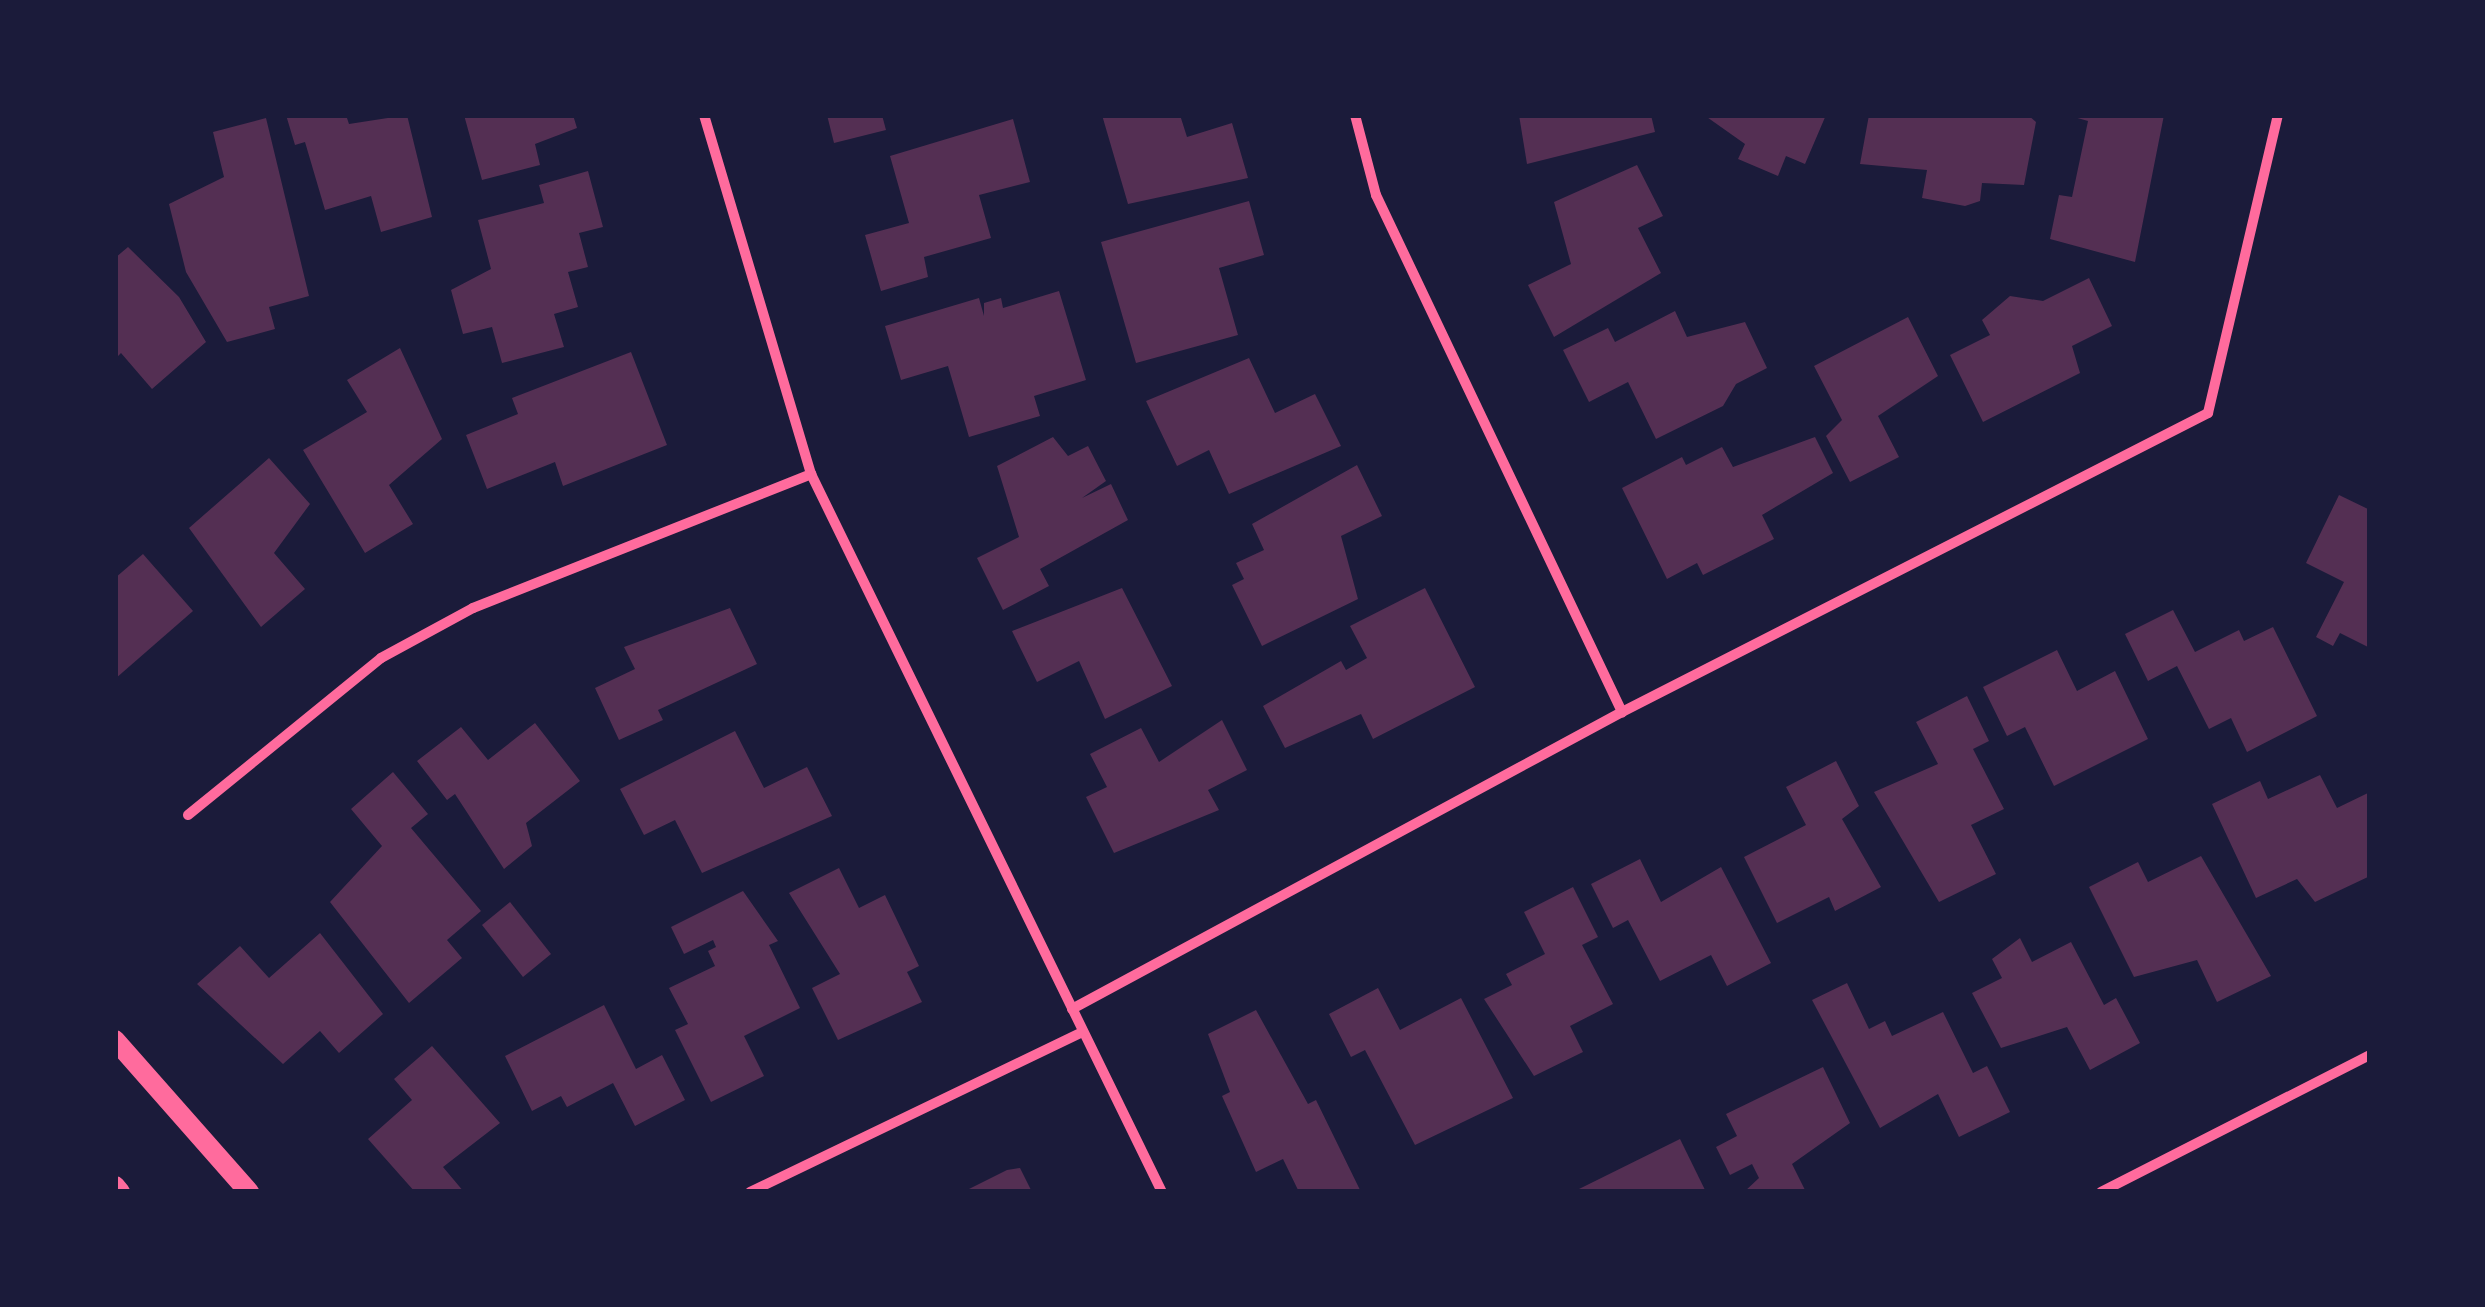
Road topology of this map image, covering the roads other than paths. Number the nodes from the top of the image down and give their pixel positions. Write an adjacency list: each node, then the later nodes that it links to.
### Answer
1 (704, 115): 4 (street)
2 (1355, 115): 5 (street)
3 (2278, 115): 5 (street)
4 (811, 474): 6 (street); 7 (street)
5 (1622, 712): 7 (street)
6 (188, 815)
7 (1072, 1010): 8 (street)
8 (1082, 1032): 14 (street); 15 (street)
9 (115, 1040): 13 (main road)
10 (2370, 1055): 16 (street)
11 (115, 1186): 12 (main road)
12 (120, 1192)
13 (249, 1192)
14 (750, 1192)
15 (1162, 1192)
16 (2101, 1192)

